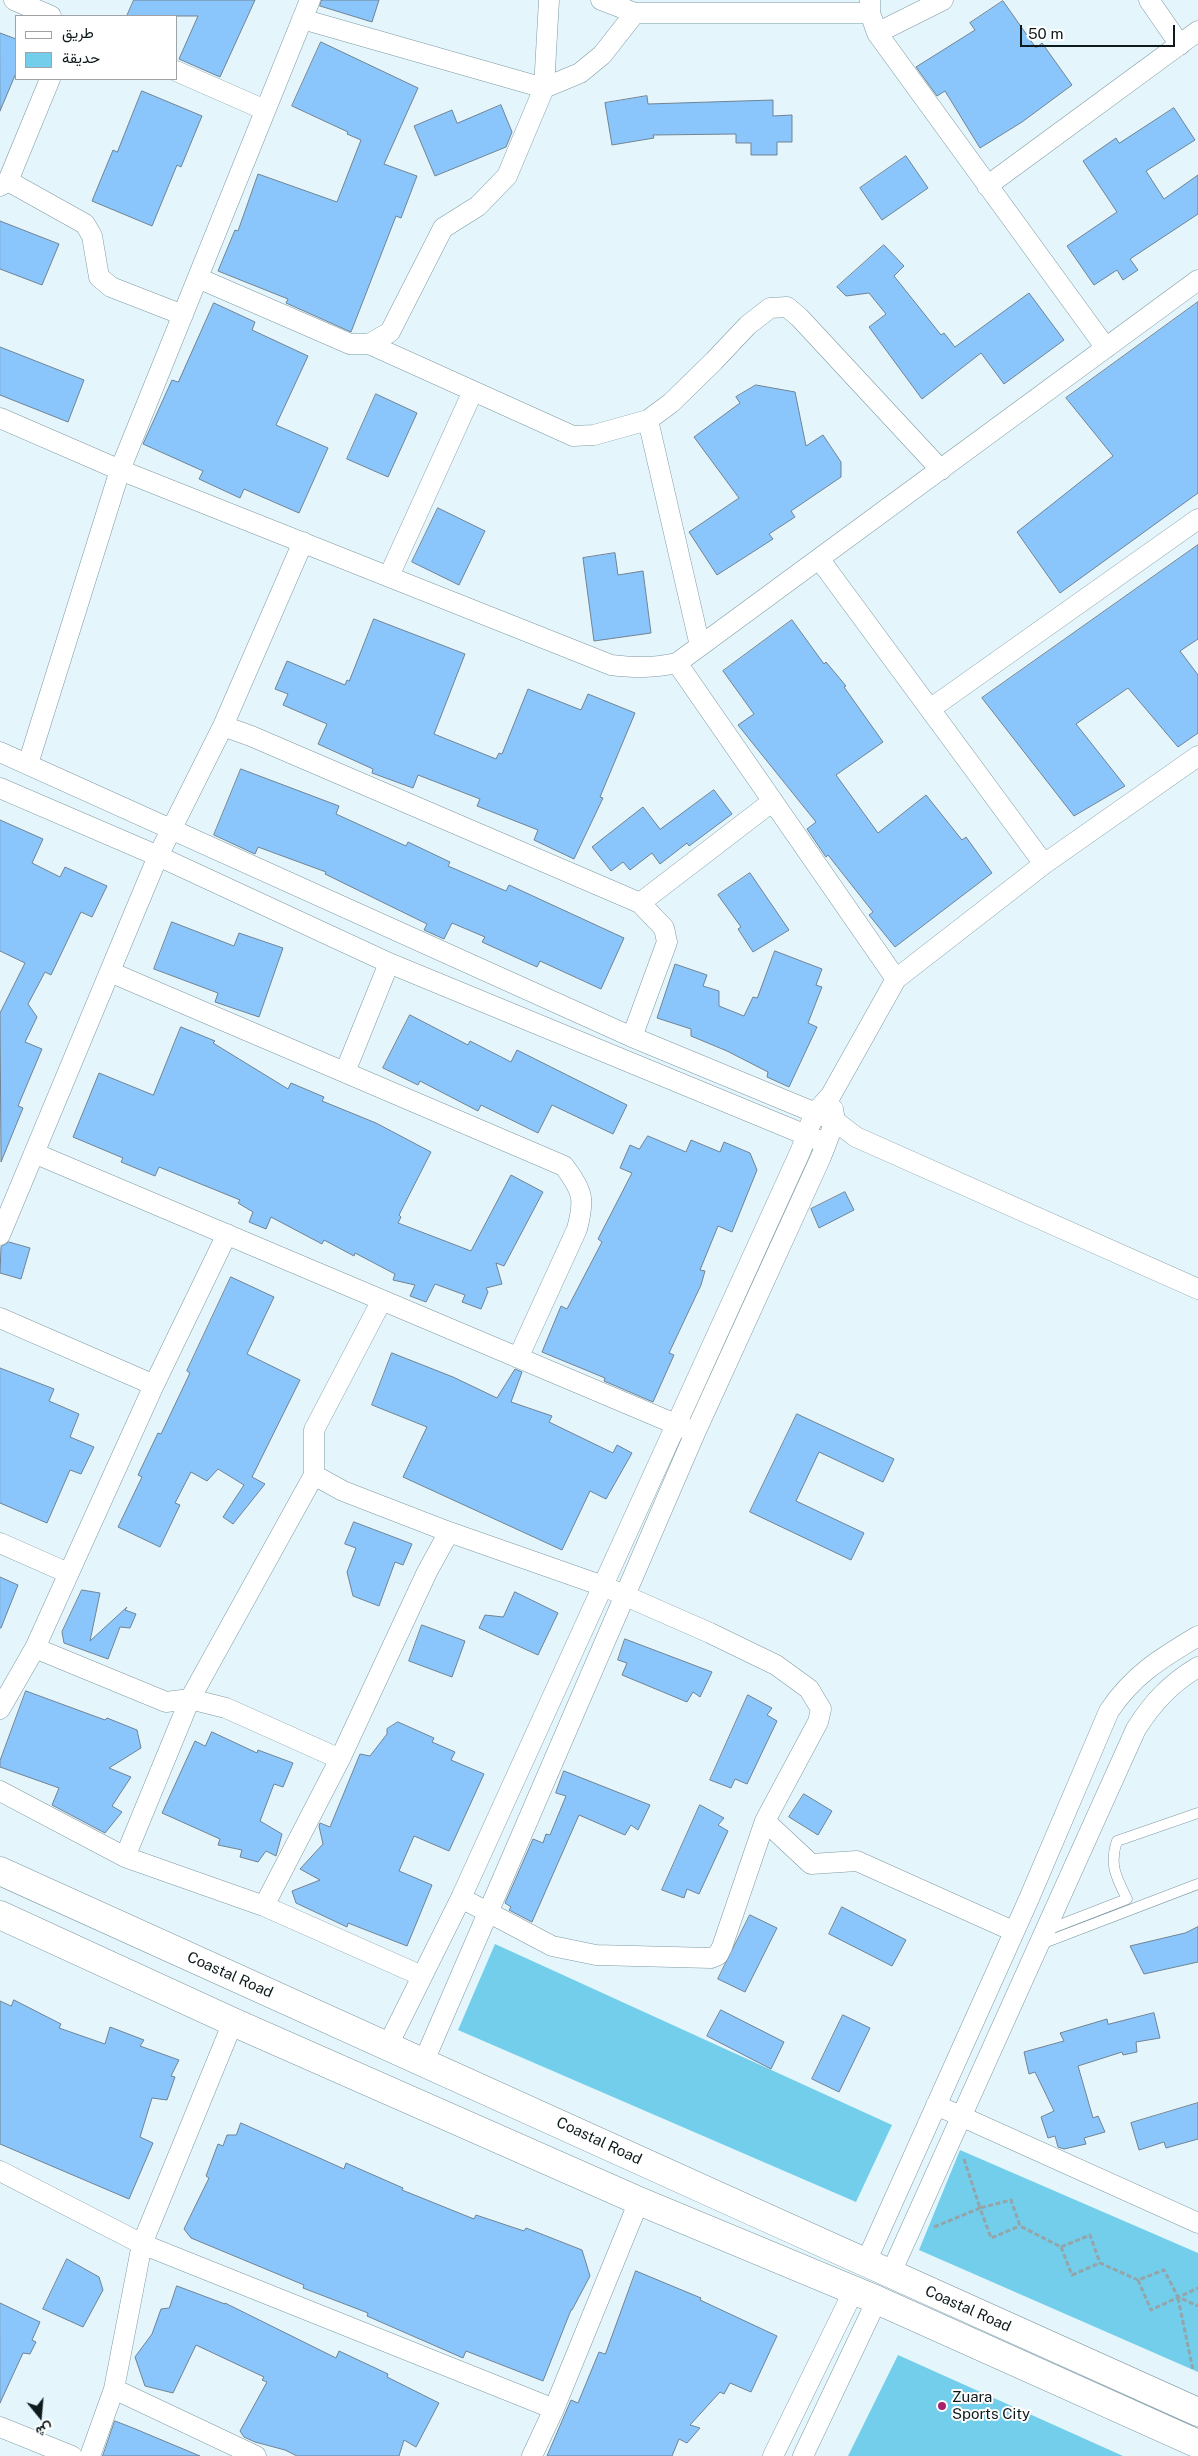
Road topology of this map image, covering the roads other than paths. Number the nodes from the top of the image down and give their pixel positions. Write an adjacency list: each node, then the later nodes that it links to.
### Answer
1 (14, 0): 9 (street)
2 (310, 0): 10 (street)
3 (549, 0): 16 (street)
4 (601, 0): 8 (street)
5 (943, 0): 12 (street)
6 (1149, 0): 13 (street)
7 (870, 7): 8 (street); 12 (street)
8 (635, 13): 16 (street)
9 (49, 15)
10 (302, 19): 16 (street); 17 (street)
11 (1198, 31): 13 (street)
12 (877, 33): 19 (street)
13 (1180, 45): 19 (street)
14 (178, 72): 17 (street)
15 (50, 80): 18 (street)
16 (544, 88): 23 (street)
17 (266, 110): 20 (street)
18 (4, 184): 22 (street)
19 (987, 186): 24 (street)
20 (198, 278): 22 (street); 23 (street)
21 (1198, 280): 24 (street)
22 (183, 316): 28 (street)
23 (369, 344): 25 (street)
24 (1106, 348): 29 (street)
25 (473, 391): 27 (street); 33 (street)
26 (0, 418): 28 (street)
27 (648, 420): 29 (street); 34 (street)
28 (120, 470): 31 (street); 40 (street)
29 (941, 470): 32 (street)
30 (1198, 519): 36 (street)
31 (303, 542): 33 (street); 37 (street)
32 (820, 560): 34 (street); 36 (street)
33 (389, 576): 35 (street)
34 (700, 646): 35 (street)
35 (677, 662): 42 (street)
36 (930, 709): 45 (street)
37 (223, 726): 43 (street); 46 (street)
38 (0, 752): 40 (street)
39 (1198, 756): 45 (street)
40 (28, 764): 43 (street)
41 (0, 788): 44 (street)
42 (773, 801): 46 (street); 49 (street)
43 (172, 830): 44 (street); 50 (street)
44 (158, 856): 47 (street); 48 (street)
45 (1044, 864): 49 (street)
46 (640, 903): 50 (street)
47 (389, 963): 51 (street); 55 (street)
48 (110, 972): 51 (street); 58 (street)
49 (896, 979): 52 (street)
50 (632, 1037): 53 (street)
51 (344, 1072): 64 (street)
52 (831, 1095): 53 (street); 54 (street)
53 (814, 1114): 54 (street); 55 (street)
54 (835, 1121): 56 (street); 57 (street)
55 (806, 1136): 57 (street); 66 (street)
56 (856, 1137): 57 (street); 61 (street)
57 (826, 1143): 67 (street)
58 (34, 1153): 59 (street); 60 (street)
59 (227, 1234): 62 (street); 65 (street)
60 (0, 1235)
61 (1198, 1289)
62 (382, 1300): 64 (street); 68 (street)
63 (0, 1318): 65 (street)
64 (518, 1358): 66 (street)
65 (154, 1386): 71 (street)
66 (676, 1424): 67 (street); 72 (street)
67 (695, 1433): 73 (street)
68 (314, 1475): 69 (street); 79 (street)
69 (449, 1532): 72 (street); 81 (street)
70 (0, 1544): 71 (street)
71 (68, 1574): 75 (street)
72 (603, 1586): 73 (street); 76 (street)
73 (625, 1597): 78 (street); 84 (street)
74 (1198, 1636): 89 (street)
75 (35, 1648): 79 (street); 80 (street)
76 (569, 1664): 78 (street); 88 (street)
77 (1198, 1667): 93 (street)
78 (592, 1674): 91 (street)
79 (190, 1699): 81 (street); 85 (street)
80 (0, 1709)
81 (340, 1758): 90 (street)
82 (0, 1791): 85 (street)
83 (1198, 1813): 93 (lane)
84 (765, 1821): 91 (street); 94 (street)
85 (126, 1857): 90 (street)
86 (0, 1871): 97 (highway, Coastal Road)
87 (1198, 1884): 93 (lane)
88 (462, 1898): 91 (street); 95 (street)
89 (1028, 1900): 93 (street); 94 (street)
90 (264, 1906): 95 (street)
91 (488, 1912): 98 (street)
92 (0, 1915): 96 (highway, Coastal Road)
93 (1047, 1929): 100 (street)
94 (1013, 1931): 99 (street)
95 (422, 1976): 97 (street)
96 (233, 2022): 102 (highway, Coastal Road); 104 (street)
97 (388, 2045): 98 (highway, Coastal Road)
98 (424, 2061): 105 (highway, Coastal Road)
99 (936, 2105): 100 (street); 105 (street)
100 (963, 2117): 103 (street); 106 (street)
101 (0, 2171): 104 (street)
102 (639, 2201): 107 (highway, Coastal Road); 109 (street)
103 (1198, 2223)
104 (142, 2244): 108 (street); 109 (street)
105 (866, 2264): 106 (highway, Coastal Road)
106 (890, 2275): 110 (highway, Coastal Road)
107 (865, 2295): 112 (highway, Coastal Road); 117 (street); 118 (street)
108 (114, 2389): 114 (street); 115 (street)
109 (554, 2409): 116 (street)
110 (1198, 2412)
111 (0, 2426): 113 (street)
112 (1198, 2444)
113 (72, 2456)
114 (90, 2456)
115 (256, 2456)
116 (532, 2456)
117 (773, 2456)
118 (803, 2456)

